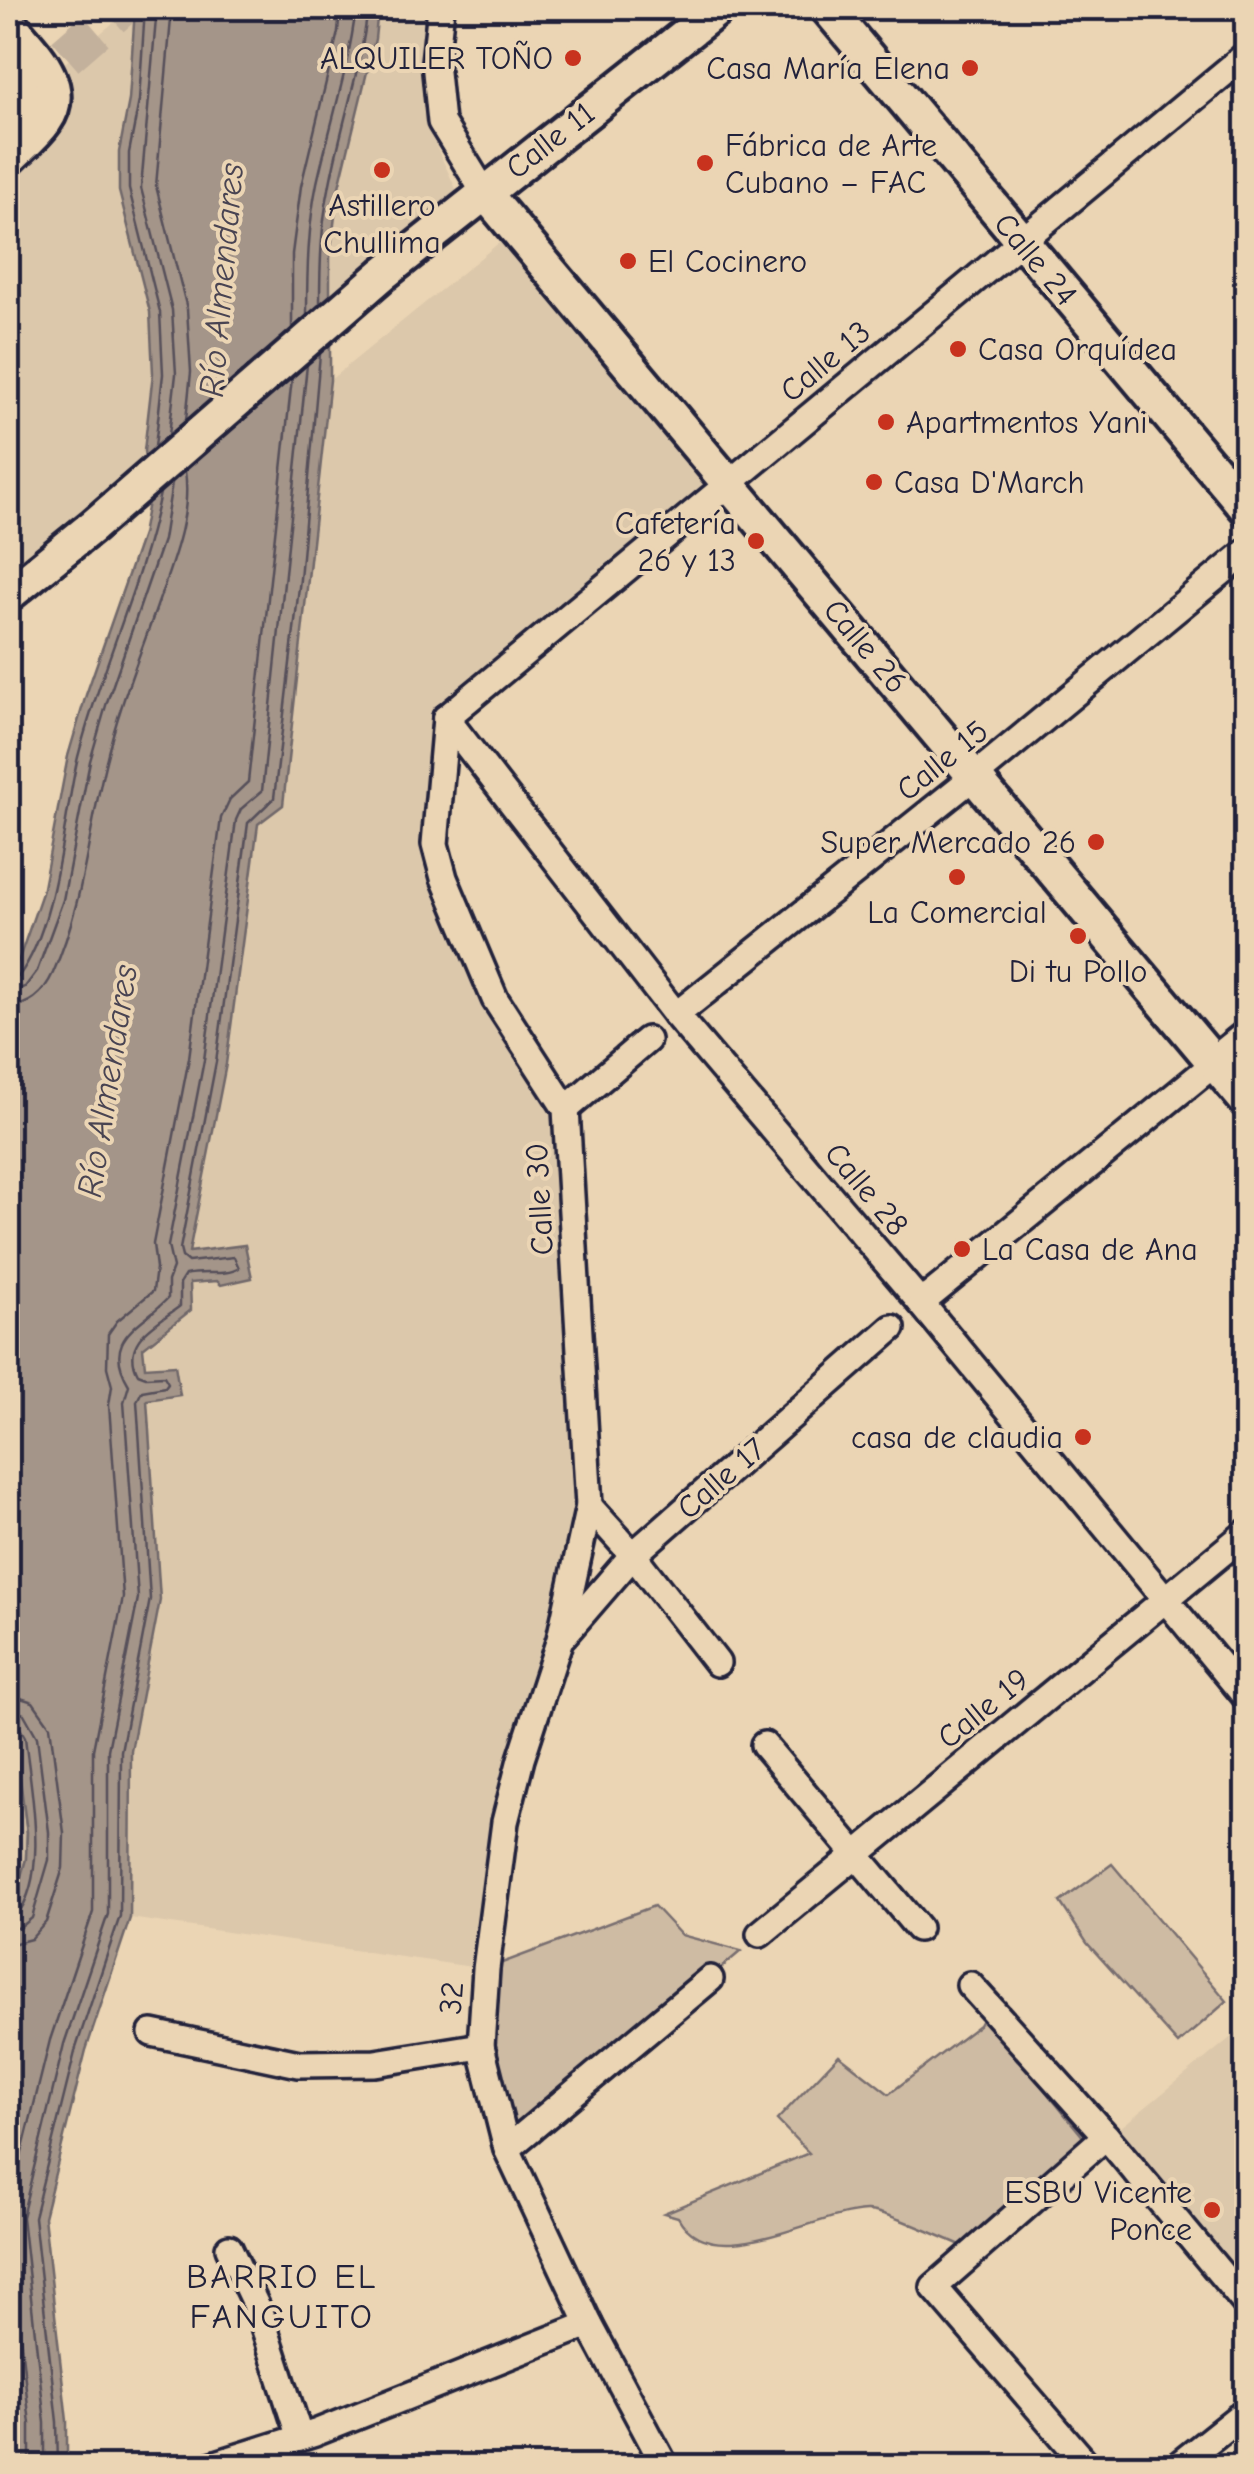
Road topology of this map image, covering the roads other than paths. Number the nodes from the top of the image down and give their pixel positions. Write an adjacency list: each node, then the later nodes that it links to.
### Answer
1 (441, 8): 7 (street)
2 (720, 8): 7 (street, Calle 11)
3 (827, 8): 8 (street, Calle 24)
4 (11, 35): 6 (main road)
5 (1246, 55): 8 (street, Calle 13)
6 (8, 154)
7 (484, 192): 9 (street, Calle 26); 12 (street, Calle 11)
8 (1021, 242): 9 (street, Calle 13); 10 (street, Calle 24)
9 (728, 484): 13 (street, Calle 13); 14 (street, Calle 26)
10 (1246, 508)
11 (1246, 552): 14 (street, Calle 15)
12 (12, 583)
13 (446, 718): 15 (street, Calle 28); 20 (street, Calle 30)
14 (976, 775): 15 (street, Calle 15); 18 (street, Calle 26)
15 (676, 1015): 21 (street, Calle 28)
16 (1246, 1038): 18 (street)
17 (647, 1040): 20 (street)
18 (1215, 1063): 19 (street, Calle 26); 21 (street)
19 (1246, 1101)
20 (566, 1110): 23 (street, Calle 30)
21 (921, 1302): 26 (street, Calle 28)
22 (892, 1328): 25 (street, Calle 17)
23 (590, 1506): 25 (street); 27 (street, 32)
24 (1246, 1533): 26 (street, Calle 19)
25 (633, 1555): 27 (street, Calle 17); 28 (street)
26 (1167, 1599): 29 (street, Calle 28); 31 (street, Calle 19)
27 (560, 1638): 37 (street, 32)
28 (717, 1662)
29 (1246, 1698)
30 (764, 1745): 31 (street)
31 (856, 1853): 32 (street); 33 (street, Calle 19)
32 (918, 1928)
33 (760, 1934)
34 (710, 1978): 39 (street)
35 (970, 1985): 38 (street)
36 (152, 2033): 37 (street)
37 (481, 2046): 39 (street, 32)
38 (1106, 2136): 41 (street); 47 (street)
39 (507, 2149): 42 (street, 32)
40 (229, 2248): 44 (street)
41 (1246, 2304)
42 (589, 2324): 44 (street); 46 (street, 32)
43 (1246, 2411): 48 (street)
44 (300, 2438): 45 (street)
45 (210, 2466)
46 (665, 2466)
47 (1088, 2466)
48 (1177, 2466)

